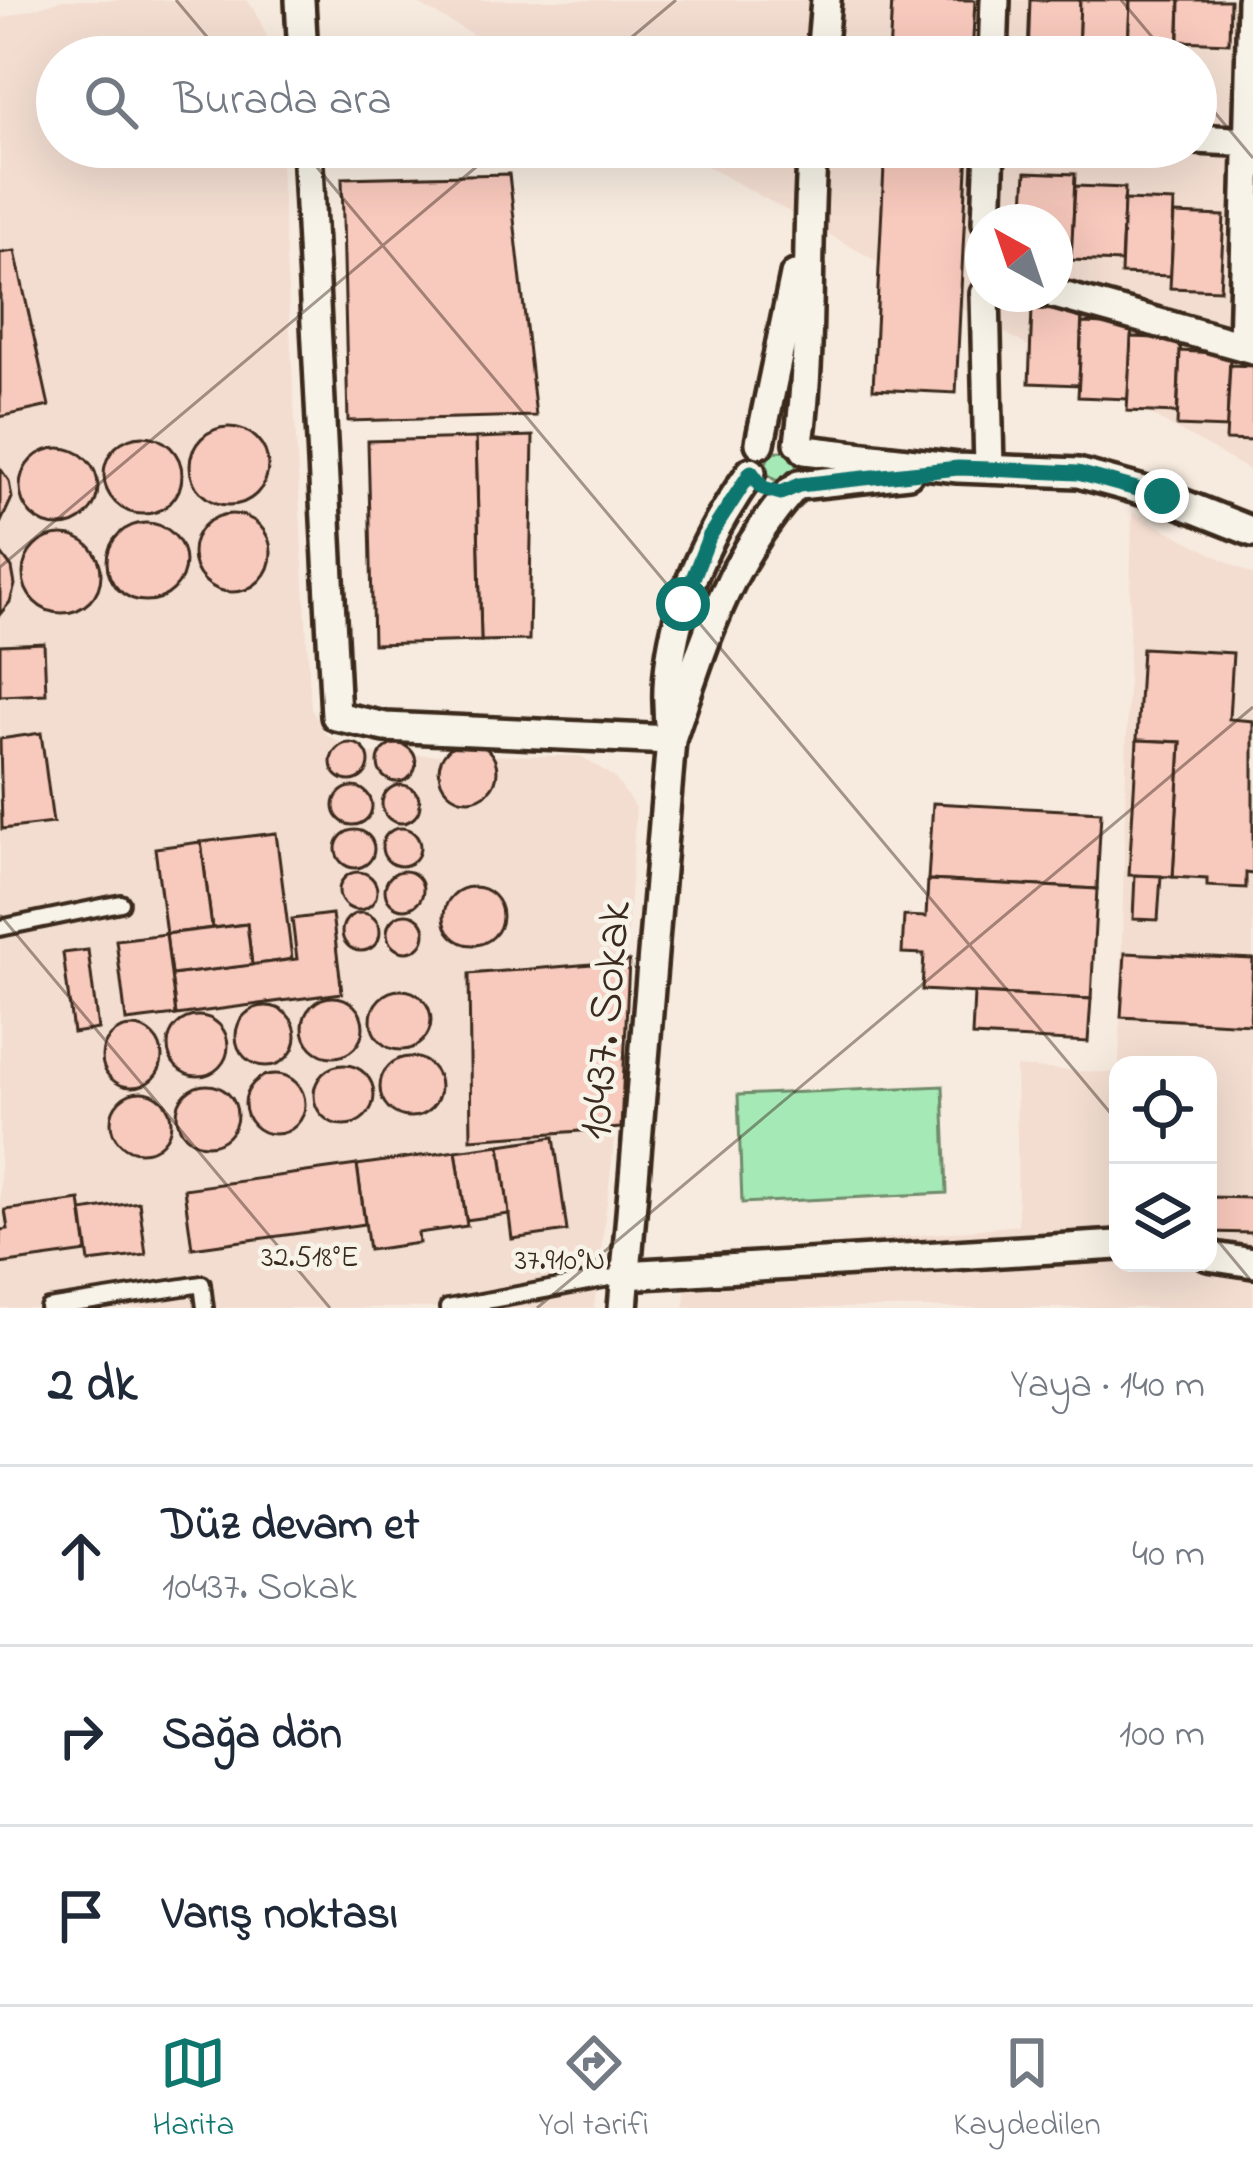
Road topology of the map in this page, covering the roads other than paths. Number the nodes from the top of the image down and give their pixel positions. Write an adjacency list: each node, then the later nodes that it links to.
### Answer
1 (300, 0): 5 (street)
2 (826, 0): 6 (street)
3 (995, 0): 7 (street)
4 (1252, 0): 9 (street)
5 (302, 36)
6 (823, 36)
7 (994, 36)
8 (1217, 140): 9 (street)
9 (1250, 141): 17 (street)
10 (309, 168): 25 (street)
11 (811, 168): 14 (street)
12 (989, 168): 13 (street)
13 (988, 204)
14 (808, 212): 18 (street); 19 (street)
15 (1073, 299): 17 (street)
16 (986, 312): 21 (street)
17 (1248, 348)
18 (760, 443): 19 (street); 22 (street)
19 (802, 447): 20 (street); 23 (street)
20 (958, 468): 21 (street); 23 (street)
21 (989, 469): 24 (street)
22 (751, 472): 23 (street); 25 (street, 10437. Sokak)
23 (795, 488): 25 (street, 10437. Sokak)
24 (1253, 532)
25 (671, 740): 31 (street, 10437. Sokak)
26 (121, 903): 27 (lane)
27 (0, 928)
28 (1109, 1246): 31 (street)
29 (1217, 1257): 30 (street)
30 (1253, 1263)
31 (625, 1275): 34 (lane); 35 (street, 10437. Sokak)
32 (48, 1308): 33 (lane)
33 (205, 1308)
34 (448, 1308)
35 (623, 1308)

